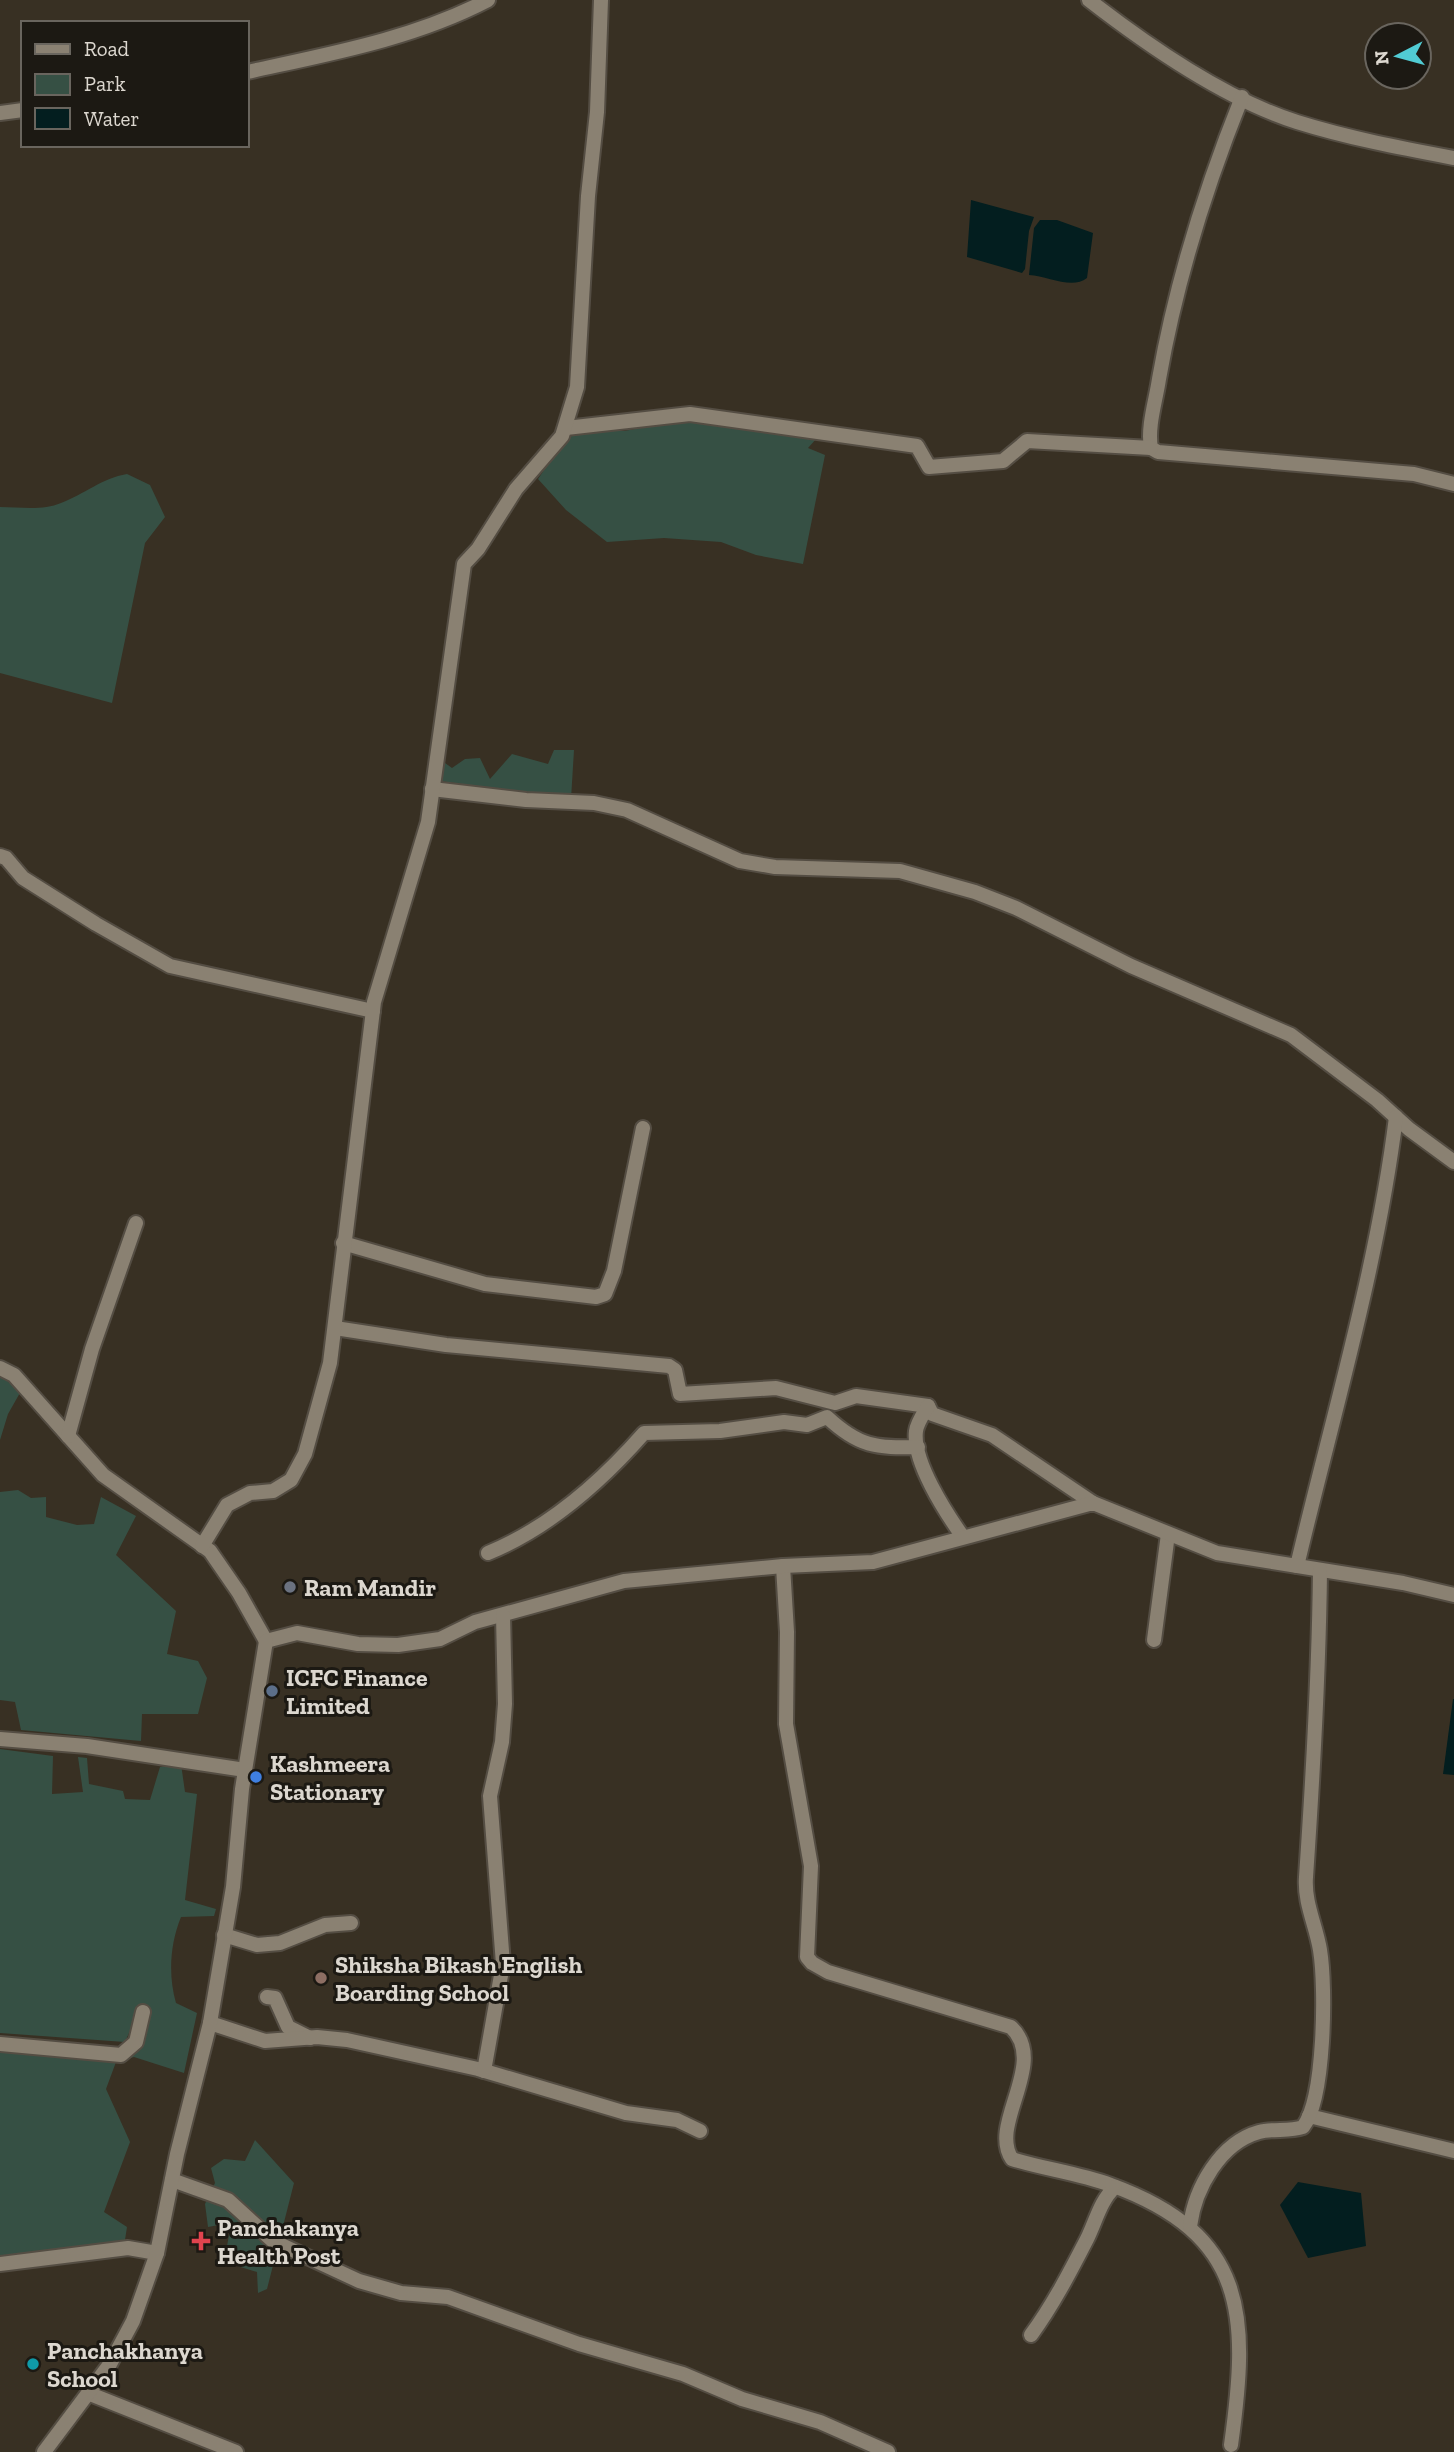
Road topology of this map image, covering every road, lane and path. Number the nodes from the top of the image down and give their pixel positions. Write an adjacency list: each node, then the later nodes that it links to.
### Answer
1 (488, 0): 4 (street)
2 (601, 0): 9 (street)
3 (1089, 0): 5 (street)
4 (248, 72)
5 (1241, 97): 8 (street); 10 (street)
6 (21, 110): 7 (street)
7 (0, 113)
8 (1454, 158)
9 (566, 428): 10 (street); 12 (street)
10 (1150, 448): 11 (street)
11 (1454, 484)
12 (432, 789): 14 (street); 15 (street)
13 (0, 856): 14 (street)
14 (373, 1011): 19 (street)
15 (1396, 1117): 17 (street); 31 (street)
16 (643, 1128): 19 (street)
17 (1454, 1162)
18 (136, 1223): 23 (street)
19 (343, 1243): 20 (street)
20 (335, 1328): 22 (street); 28 (street)
21 (0, 1368): 23 (street)
22 (928, 1406): 24 (street); 25 (street)
23 (68, 1436): 28 (street)
24 (918, 1447): 27 (street); 29 (street)
25 (1093, 1503): 26 (street); 27 (street)
26 (1168, 1534): 31 (street); 35 (street)
27 (963, 1537): 30 (street)
28 (202, 1546): 36 (street)
29 (488, 1553)
30 (783, 1566): 34 (street); 51 (street)
31 (1297, 1566): 32 (street)
32 (1320, 1570): 33 (street); 47 (street)
33 (1454, 1595)
34 (503, 1615): 36 (street); 46 (street)
35 (1154, 1640)
36 (266, 1641): 38 (street)
37 (0, 1739): 38 (street)
38 (245, 1770): 40 (street)
39 (351, 1923): 40 (street)
40 (224, 1936): 43 (street)
41 (267, 1997): 44 (street)
42 (143, 2012): 45 (street)
43 (209, 2023): 44 (street); 50 (street)
44 (312, 2038): 46 (street)
45 (0, 2044)
46 (484, 2071): 48 (street)
47 (1310, 2116): 49 (street); 52 (street)
48 (701, 2131)
49 (1454, 2151)
50 (172, 2180): 53 (street); 60 (street)
51 (1115, 2187): 52 (street); 55 (street)
52 (1190, 2226): 57 (street)
53 (157, 2253): 54 (street); 56 (street)
54 (0, 2264)
55 (1031, 2335)
56 (90, 2394): 58 (street); 59 (street)
57 (1231, 2445)
58 (44, 2452)
59 (236, 2452)
60 (888, 2452)

